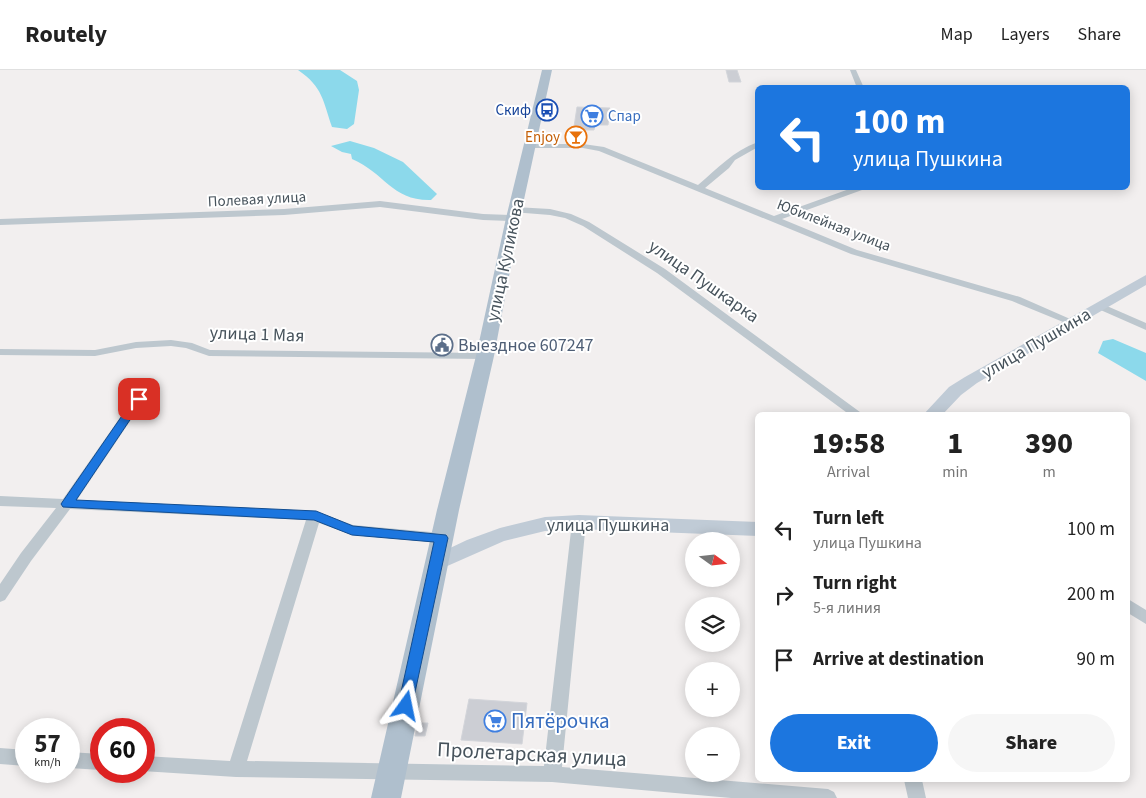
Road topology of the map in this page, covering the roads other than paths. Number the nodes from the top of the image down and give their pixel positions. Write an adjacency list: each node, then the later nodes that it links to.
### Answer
1 (547, 70): 4 (main road, улица Куликова)
2 (853, 70): 3 (street)
3 (860, 85)
4 (530, 146): 6 (street, Юбилейная улица); 8 (main road, улица Куликова)
5 (755, 146): 6 (street)
6 (700, 188): 9 (street, Юбилейная улица)
7 (854, 190): 9 (street)
8 (514, 214): 10 (street, Полевая улица); 16 (main road, улица Куликова); 18 (street, улица Пушкарка)
9 (774, 219): 13 (street, Юбилейная улица)
10 (0, 222)
11 (1146, 280): 12 (street, улица Пушкина)
12 (1100, 306): 13 (street, улица Пушкина); 14 (street)
13 (1072, 322): 19 (street, улица Пушкина)
14 (1146, 327)
15 (0, 352): 16 (street, улица 1 Мая)
16 (486, 356): 25 (main road, улица Куликова)
17 (139, 399): 21 (street)
18 (854, 412)
19 (935, 412)
20 (0, 501): 21 (street)
21 (67, 504): 22 (street); 27 (street)
22 (316, 516): 25 (street); 33 (street)
23 (578, 522): 24 (street, улица Пушкина); 26 (street, улица Пушкина); 35 (street)
24 (755, 529)
25 (442, 538): 26 (main road, улица Куликова)
26 (436, 564): 34 (main road, улица Куликова)
27 (0, 596)
28 (1130, 606): 29 (street)
29 (1146, 618)
30 (0, 756): 31 (street)
31 (15, 757)
32 (155, 765): 33 (street, Пролетарская улица)
33 (236, 769): 34 (street, Пролетарская улица)
34 (392, 770): 35 (street, Пролетарская улица); 37 (main road, улица Куликова)
35 (552, 774): 38 (street, Пролетарская улица)
36 (913, 782): 39 (street)
37 (386, 798)
38 (828, 798)
39 (917, 798)

